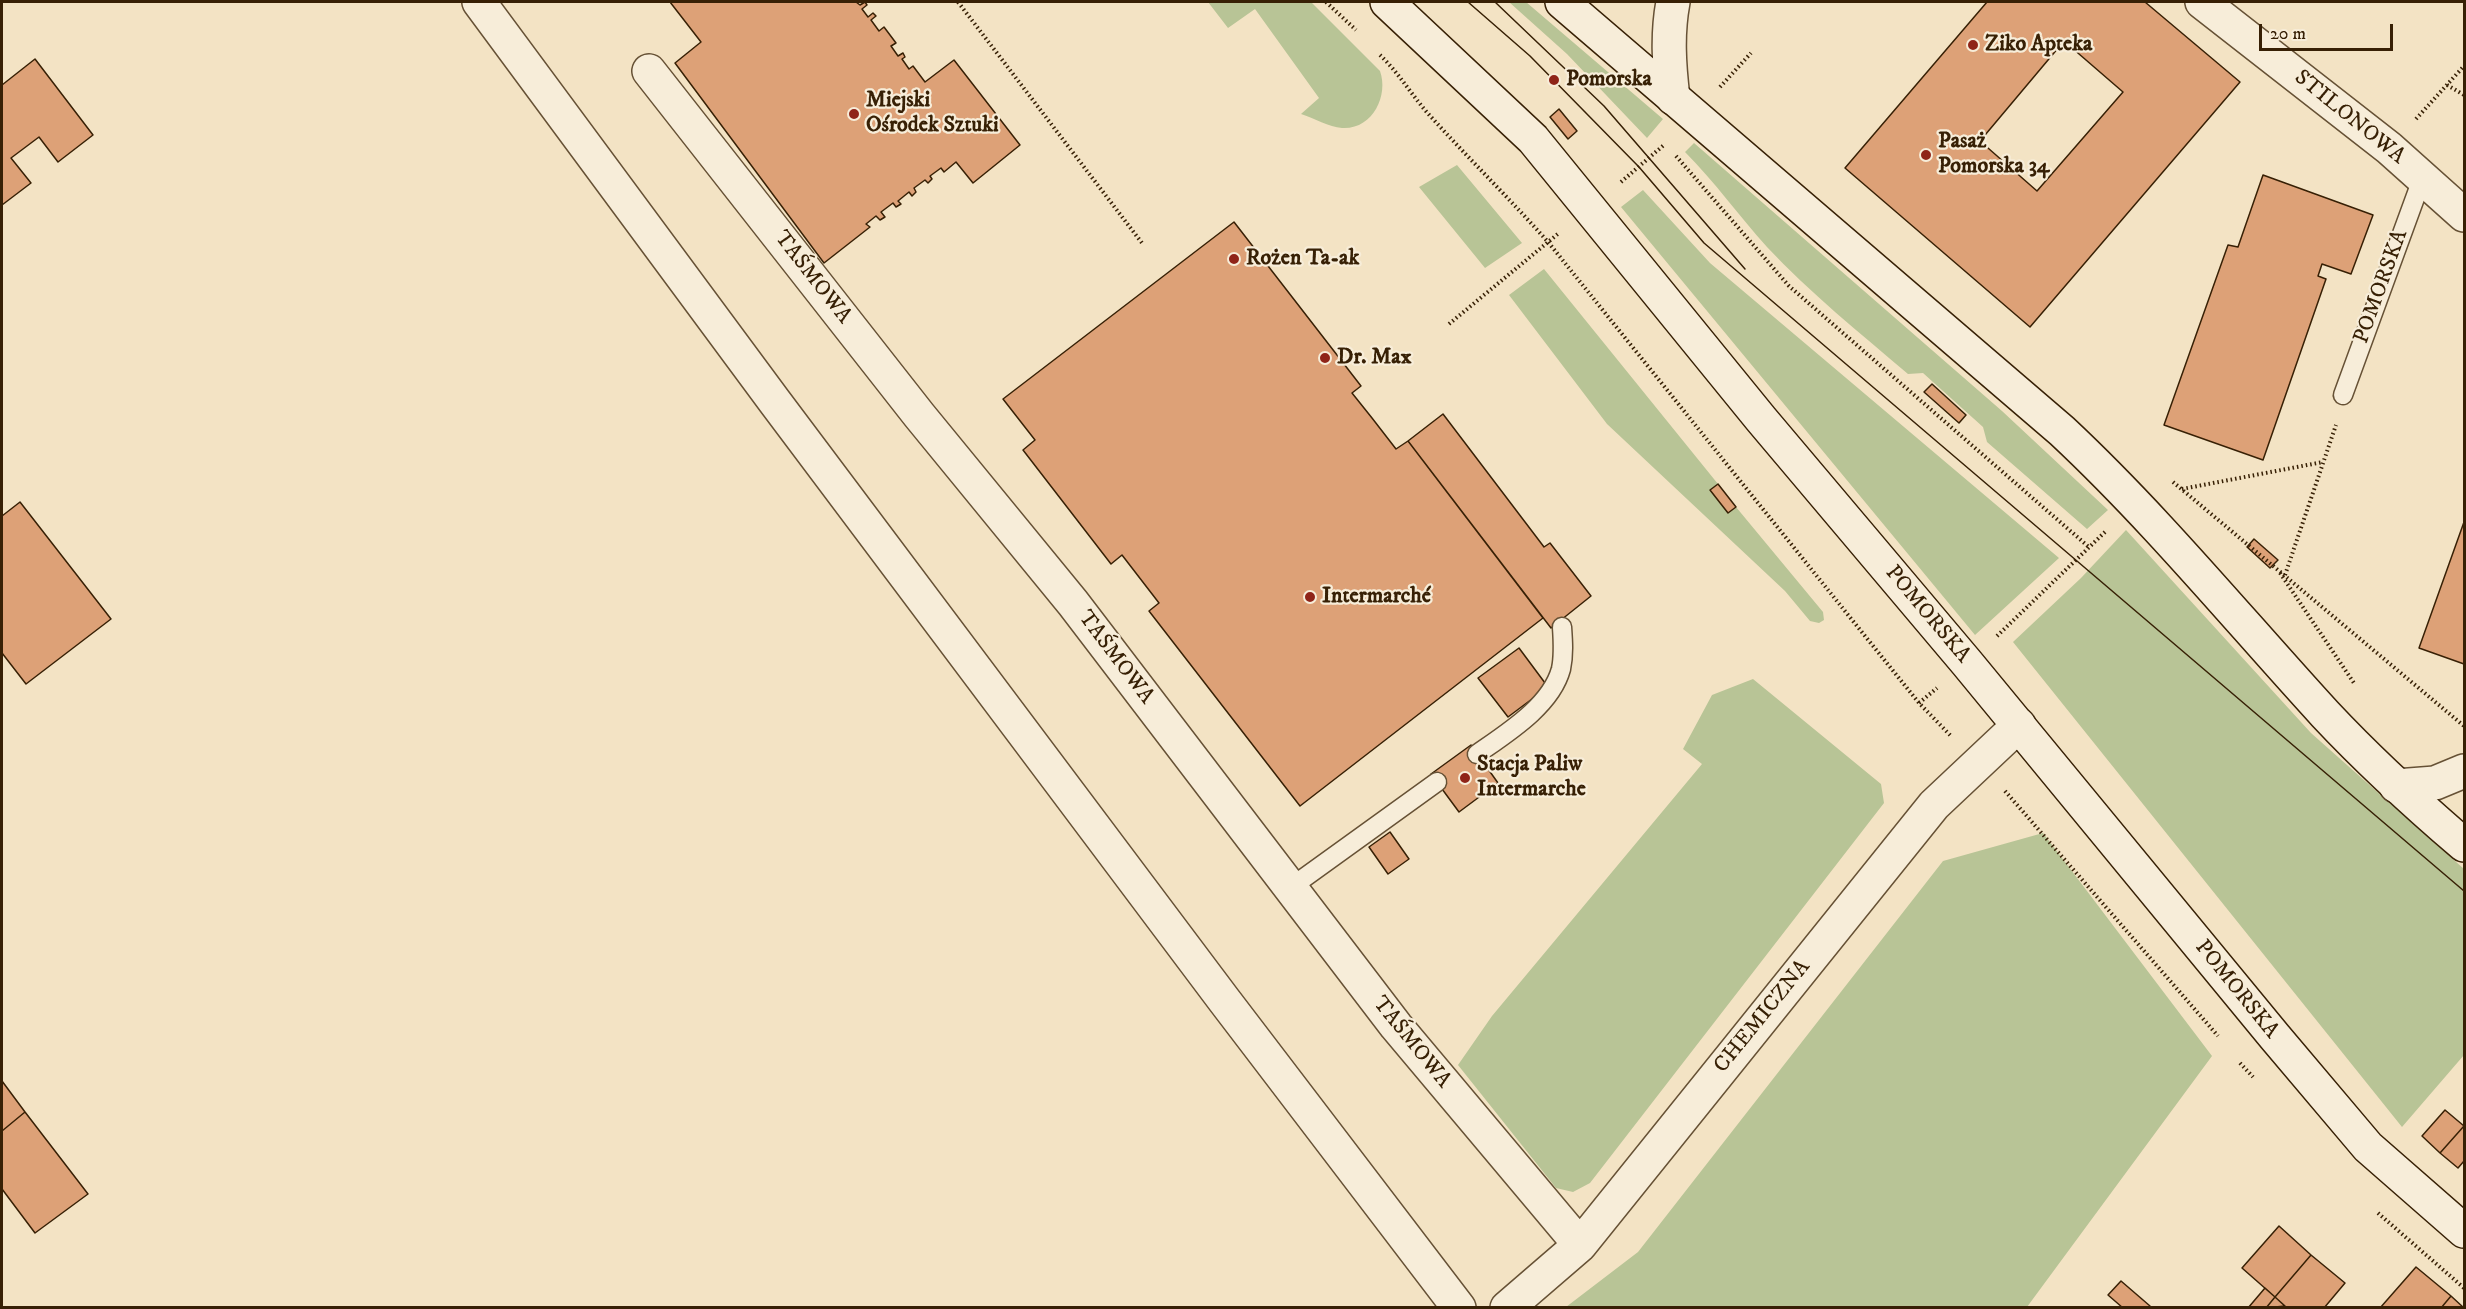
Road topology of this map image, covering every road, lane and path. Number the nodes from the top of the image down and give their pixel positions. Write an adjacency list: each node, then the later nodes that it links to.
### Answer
1 (479, 2): 40 (street)
2 (958, 2): 19 (path)
3 (1326, 2): 8 (path)
4 (1387, 2): 28 (street, POMORSKA)
5 (1562, 2): 14 (street)
6 (1673, 2): 14 (street)
7 (2202, 2): 16 (street, STILONOWA)
8 (1359, 34)
9 (1375, 50): 28 (path)
10 (2464, 66): 12 (path)
11 (649, 71): 37 (street, TAŚMOWA)
12 (2447, 85): 13 (path); 16 (path)
13 (2464, 95)
14 (1673, 98): 23 (street)
15 (1666, 144): 24 (path)
16 (2390, 148): 17 (street, STILONOWA)
17 (2422, 179): 18 (street, STILONOWA); 20 (lane, POMORSKA)
18 (2464, 216)
19 (1142, 243)
20 (2343, 395): 21 (path)
21 (2324, 461): 22 (path); 26 (path)
22 (2182, 489): 23 (path); 25 (path)
23 (2136, 502): 24 (path); 35 (street)
24 (2090, 548): 28 (path)
25 (2276, 567): 26 (path); 29 (path)
26 (2285, 574): 31 (path)
27 (1562, 627): 32 (lane)
28 (1967, 663): 30 (street, POMORSKA)
29 (2355, 684)
30 (2019, 725): 38 (street, POMORSKA); 39 (street, CHEMICZNA)
31 (2464, 726)
32 (1477, 754)
33 (2464, 771): 35 (street)
34 (1437, 782): 37 (lane)
35 (2396, 786): 36 (street)
36 (2464, 845)
37 (1290, 888): 39 (street, TAŚMOWA)
38 (2464, 1231)
39 (1580, 1245): 41 (street, CHEMICZNA)
40 (1459, 1308)
41 (1507, 1308)

